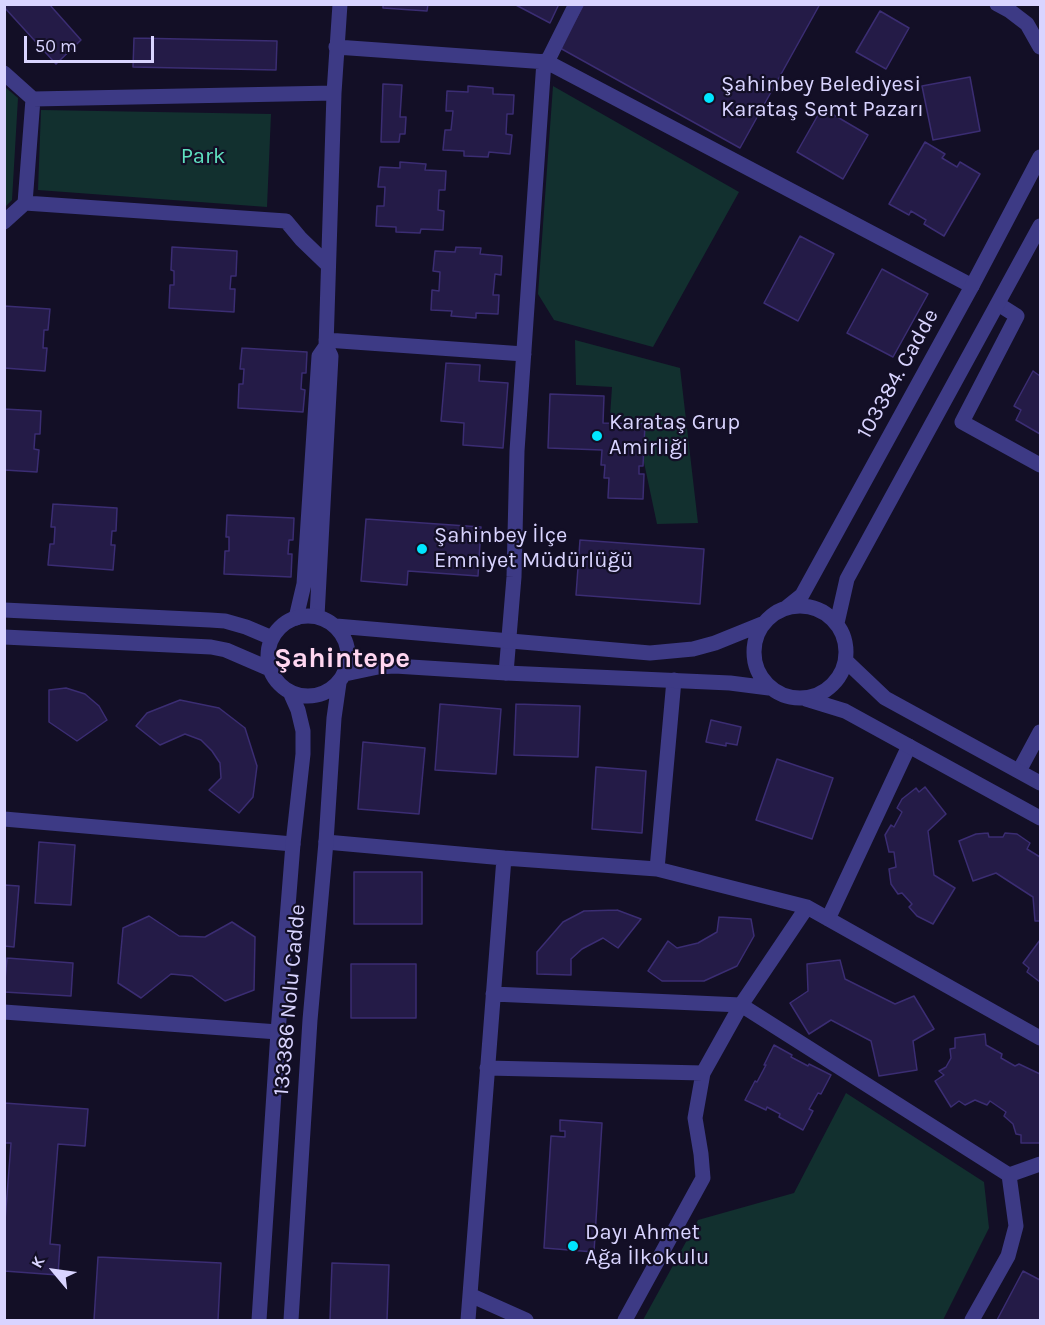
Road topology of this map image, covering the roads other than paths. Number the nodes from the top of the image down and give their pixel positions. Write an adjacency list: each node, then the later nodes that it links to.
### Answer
1 (339, 4): 4 (street)
2 (576, 4): 6 (street)
3 (997, 4): 5 (street)
4 (336, 47): 6 (street); 8 (street)
5 (1041, 48)
6 (546, 61): 15 (street); 18 (street)
7 (4, 73): 9 (street)
8 (334, 93): 9 (street); 14 (street)
9 (33, 99): 11 (street)
10 (1041, 157): 15 (street, 103384. Cadde)
11 (25, 203): 12 (street); 14 (street)
12 (4, 222)
13 (1041, 226): 16 (street)
14 (328, 265): 17 (street)
15 (972, 286): 20 (street, 103384. Cadde)
16 (998, 304): 19 (street); 24 (street)
17 (326, 343): 18 (street); 22 (street); 23 (street)
18 (524, 354): 29 (street)
19 (1041, 465)
20 (787, 607): 24 (street); 25 (street)
21 (4, 610): 28 (street)
22 (317, 616): 23 (street); 26 (street)
23 (296, 618): 28 (street)
24 (837, 623): 30 (street)
25 (762, 624): 29 (street); 35 (street)
26 (336, 626): 29 (street); 33 (street)
27 (4, 637): 31 (street)
28 (272, 638): 31 (street)
29 (509, 641): 32 (street)
30 (846, 660): 37 (street); 40 (street)
31 (270, 669): 36 (street)
32 (506, 673): 33 (street); 34 (street)
33 (342, 678): 36 (street); 44 (street, 133386 Nolu Cadde)
34 (674, 680): 35 (street); 47 (street)
35 (769, 688): 37 (street)
36 (290, 692): 45 (street, 133386 Nolu Cadde)
37 (806, 699): 39 (street)
38 (1041, 732): 40 (street)
39 (909, 746): 42 (street); 49 (street)
40 (1019, 771): 41 (street)
41 (1041, 783)
42 (1041, 818)
43 (4, 819): 45 (street)
44 (326, 842): 46 (street); 61 (street, 133386 Nolu Cadde)
45 (293, 844): 53 (street, 133386 Nolu Cadde)
46 (504, 858): 47 (street); 50 (street)
47 (657, 868): 48 (street)
48 (807, 907): 49 (street); 51 (street)
49 (828, 919): 54 (street)
50 (493, 994): 51 (street); 55 (street)
51 (741, 1005): 56 (street); 58 (street)
52 (4, 1012): 53 (street)
53 (278, 1032): 60 (street, 133386 Nolu Cadde)
54 (1041, 1038)
55 (488, 1068): 56 (street); 59 (street)
56 (704, 1073): 64 (street)
57 (1041, 1164): 58 (street)
58 (1009, 1175): 65 (street)
59 (470, 1295): 62 (street); 63 (street)
60 (259, 1320)
61 (291, 1320)
62 (468, 1320)
63 (526, 1320)
64 (625, 1320)
65 (972, 1320)

